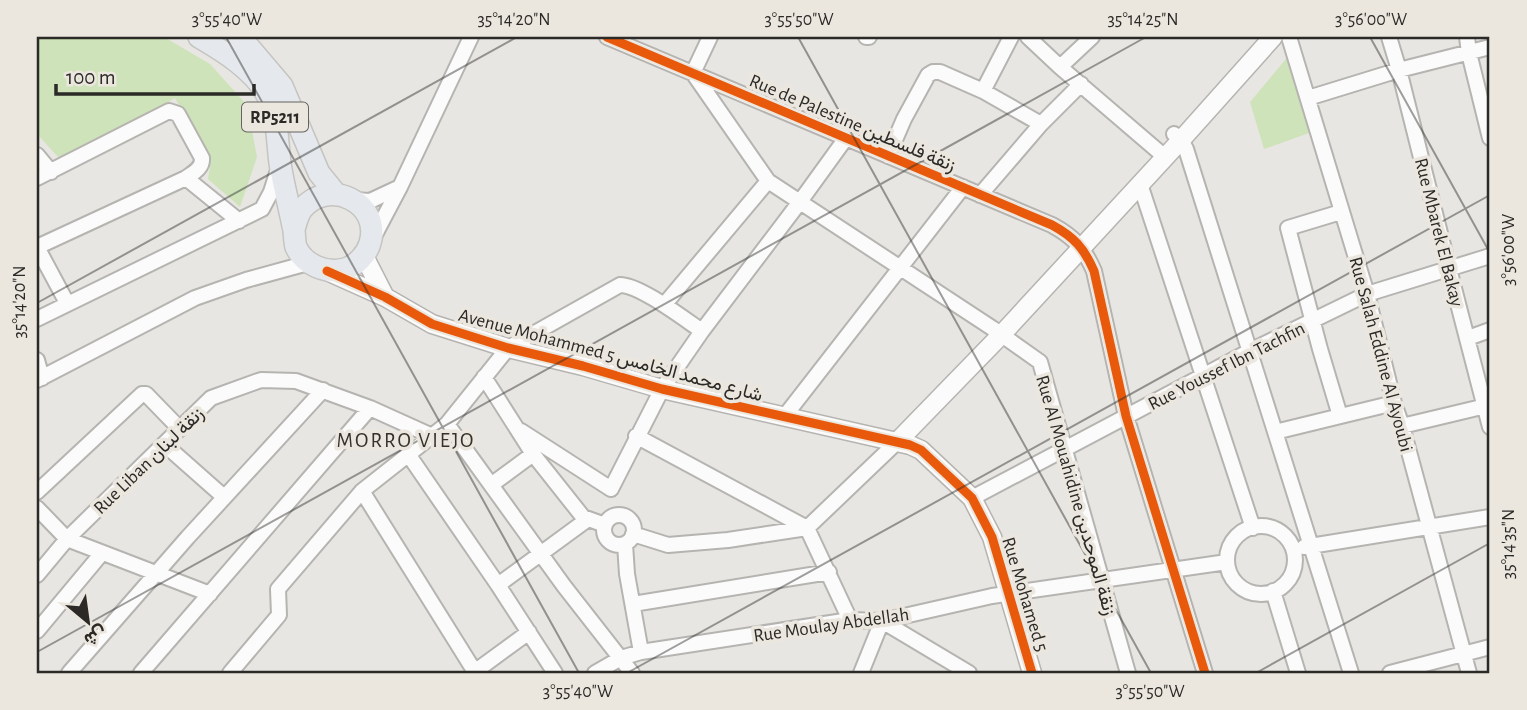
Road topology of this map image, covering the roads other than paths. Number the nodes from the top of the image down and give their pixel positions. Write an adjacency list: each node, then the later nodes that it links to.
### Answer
1 (199, 37): 29 (main road, RP5211)
2 (238, 37): 38 (main road, RP5211)
3 (471, 37): 35 (street)
4 (607, 37): 18 (street, Rue de Palestine زنقة فلسطين)
5 (710, 37): 18 (street)
6 (1011, 37): 20 (street)
7 (1028, 37): 16 (street)
8 (1091, 37): 16 (street)
9 (1262, 37): 23 (street)
10 (1273, 37): 23 (street)
11 (1289, 37): 21 (street, Rue Salah Eddine Al Ayoubi)
12 (1389, 37): 17 (street, Rue Mbarek El Bakay)
13 (1467, 37): 15 (street)
14 (1490, 47): 15 (street)
15 (1469, 53): 17 (street); 25 (street)
16 (1060, 67): 19 (street)
17 (1399, 70): 21 (street); 49 (street, Rue Mbarek El Bakay)
18 (693, 73): 24 (street, Rue de Palestine زنقة فلسطين); 33 (street, Rue Al Mouahidine زنقة الموحدين)
19 (1081, 84): 22 (street); 26 (street)
20 (983, 91): 22 (street); 28 (street)
21 (1308, 98): 40 (street, Rue Salah Eddine Al Ayoubi)
22 (1041, 124): 37 (street)
23 (1177, 137): 26 (street); 61 (street)
24 (846, 138): 28 (street, Rue de Palestine زنقة فلسطين); 39 (street)
25 (1490, 138)
26 (1161, 154): 34 (street); 43 (street)
27 (37, 155): 30 (street)
28 (888, 156): 36 (street, Rue de Palestine زنقة فلسطين)
29 (280, 162): 41 (street); 42 (main road, RP5211)
30 (51, 172): 31 (street); 32 (street)
31 (37, 178)
32 (186, 178): 41 (street); 44 (street)
33 (768, 181): 39 (street, Rue Al Mouahidine زنقة الموحدين); 53 (street)
34 (1140, 184): 43 (street); 63 (street)
35 (400, 187): 38 (street); 45 (street)
36 (963, 187): 37 (street, Rue de Palestine زنقة فلسطين); 48 (street)
37 (980, 195): 43 (street, Rue de Palestine زنقة فلسطين)
38 (345, 197): 42 (main road); 45 (main road)
39 (799, 203): 48 (street, Rue Al Mouahidine زنقة الموحدين); 57 (street)
40 (1341, 212): 50 (street, Rue Salah Eddine Al Ayoubi); 55 (street)
41 (239, 221): 52 (street)
42 (294, 229): 47 (main road)
43 (1078, 243): 58 (street); 71 (street)
44 (37, 247): 52 (street)
45 (367, 250): 47 (main road); 51 (street)
46 (1490, 256): 49 (street, Rue Youssef Ibn Tachfin)
47 (318, 267): 51 (street, Avenue Mohammed 5 شارع محمد الخامس); 65 (street)
48 (901, 268): 58 (street, Rue Al Mouahidine زنقة الموحدين); 73 (street)
49 (1449, 269): 50 (street, Rue Youssef Ibn Tachfin); 59 (street, Rue Mbarek El Bakay)
50 (1367, 294): 55 (street, Rue Youssef Ibn Tachfin); 68 (street, Rue Salah Eddine Al Ayoubi)
51 (385, 297): 60 (street, Avenue Mohammed 5 شارع محمد الخامس)
52 (67, 303): 54 (street)
53 (664, 305): 57 (street); 60 (street)
54 (37, 319)
55 (1312, 320): 61 (street, Rue Youssef Ibn Tachfin); 72 (street)
56 (1490, 330): 59 (street)
57 (702, 331): 66 (street)
58 (997, 331): 82 (street); 84 (street, Rue Al Mouahidine زنقة الموحدين)
59 (1468, 338): 69 (street, Rue Mbarek El Bakay)
60 (508, 348): 64 (street); 66 (street, Avenue Mohammed 5 شارع محمد الخامس)
61 (1250, 351): 63 (street, Rue Youssef Ibn Tachfin); 79 (street)
62 (37, 360): 65 (street)
63 (1204, 375): 71 (street, Rue Youssef Ibn Tachfin); 100 (street)
64 (484, 377): 74 (street); 78 (street)
65 (39, 379)
66 (662, 389): 73 (street, Avenue Mohammed 5 شارع محمد الخامس); 81 (street)
67 (323, 390): 70 (street, Rue Liban زنقة لبنان); 77 (street, Rue Liban زنقة لبنان); 91 (street)
68 (1394, 403): 72 (street); 75 (street, Rue Salah Eddine Al Ayoubi)
69 (1488, 406): 75 (street); 76 (street, Rue Mbarek El Bakay)
70 (370, 408): 80 (street, Rue Liban زنقة لبنان); 115 (street)
71 (1126, 416): 84 (street, Rue Youssef Ibn Tachfin); 108 (street)
72 (1340, 416): 79 (street)
73 (784, 417): 82 (street, Avenue Mohammed 5 شارع محمد الخامس)
74 (447, 424): 80 (street); 87 (street)
75 (1402, 426): 98 (street, Rue Salah Eddine Al Ayoubi)
76 (1490, 427)
77 (180, 429): 83 (street, Rue Liban زنقة لبنان); 90 (street)
78 (517, 429): 86 (street); 88 (street)
79 (1275, 432): 103 (street)
80 (432, 436): 85 (street)
81 (636, 436): 88 (street); 99 (street)
82 (893, 441): 92 (street, Rue Mohamed 5); 99 (street)
83 (164, 444): 91 (street); 101 (street, Rue Liban زنقة لبنان)
84 (1065, 450): 92 (street, Rue Youssef Ibn Tachfin); 112 (street, Rue Al Mouahidine زنقة الموحدين)
85 (408, 454): 89 (street); 113 (street)
86 (533, 454): 87 (street); 96 (street)
87 (491, 485): 106 (street)
88 (611, 489): 94 (street)
89 (362, 491): 128 (street); 129 (street)
90 (37, 492)
91 (224, 497): 110 (street)
92 (972, 498): 116 (street, Rue Mohamed 5)
93 (37, 508): 101 (street)
94 (617, 515): 97 (street); 102 (street)
95 (1490, 517): 98 (street)
96 (587, 519): 97 (street); 106 (street)
97 (605, 525): 102 (street)
98 (1429, 527): 103 (street); 124 (street, Rue Salah Eddine Al Ayoubi)
99 (807, 528): 102 (street); 109 (street)
100 (1253, 528): 104 (street); 107 (street)
101 (67, 539): 105 (street); 111 (street, Rue Liban زنقة لبنان)
102 (629, 539): 117 (street)
103 (1312, 546): 104 (street); 139 (street)
104 (1292, 549): 114 (street)
105 (103, 553): 110 (street); 120 (street)
106 (540, 554): 113 (street); 125 (street)
107 (1227, 562): 108 (street, Rue Moulay Abdellah); 114 (street)
108 (1174, 570): 112 (street, Rue Moulay Abdellah); 137 (street)
109 (830, 572): 117 (street); 118 (street)
110 (157, 573): 115 (street); 126 (street)
111 (37, 575)
112 (1102, 580): 116 (street, Rue Moulay Abdellah); 136 (street, Rue Al Mouahidine زنقة الموحدين)
113 (498, 585): 121 (street)
114 (1273, 592): 138 (street)
115 (210, 594): 127 (street)
116 (1009, 594): 119 (street, Rue Moulay Abdellah); 135 (street, Rue Mohamed 5)
117 (633, 604): 123 (street)
118 (850, 620): 119 (street, Rue Moulay Abdellah); 123 (street, Rue Moulay Abdellah)
119 (882, 621): 133 (street); 134 (street)
120 (37, 631)
121 (529, 632): 129 (street); 130 (street)
122 (1490, 647): 124 (street)
123 (641, 652): 125 (street, Rue Moulay Abdellah)
124 (1464, 654): 140 (street); 141 (street, Rue Salah Eddine Al Ayoubi)
125 (621, 658): 131 (street, Rue Moulay Abdellah); 132 (street)
126 (69, 673)
127 (141, 673)
128 (230, 673)
129 (474, 673)
130 (555, 673)
131 (595, 673)
132 (632, 673)
133 (861, 673)
134 (969, 673)
135 (1032, 673)
136 (1128, 673)
137 (1205, 673)
138 (1298, 673)
139 (1351, 673)
140 (1390, 673)
141 (1469, 673)

